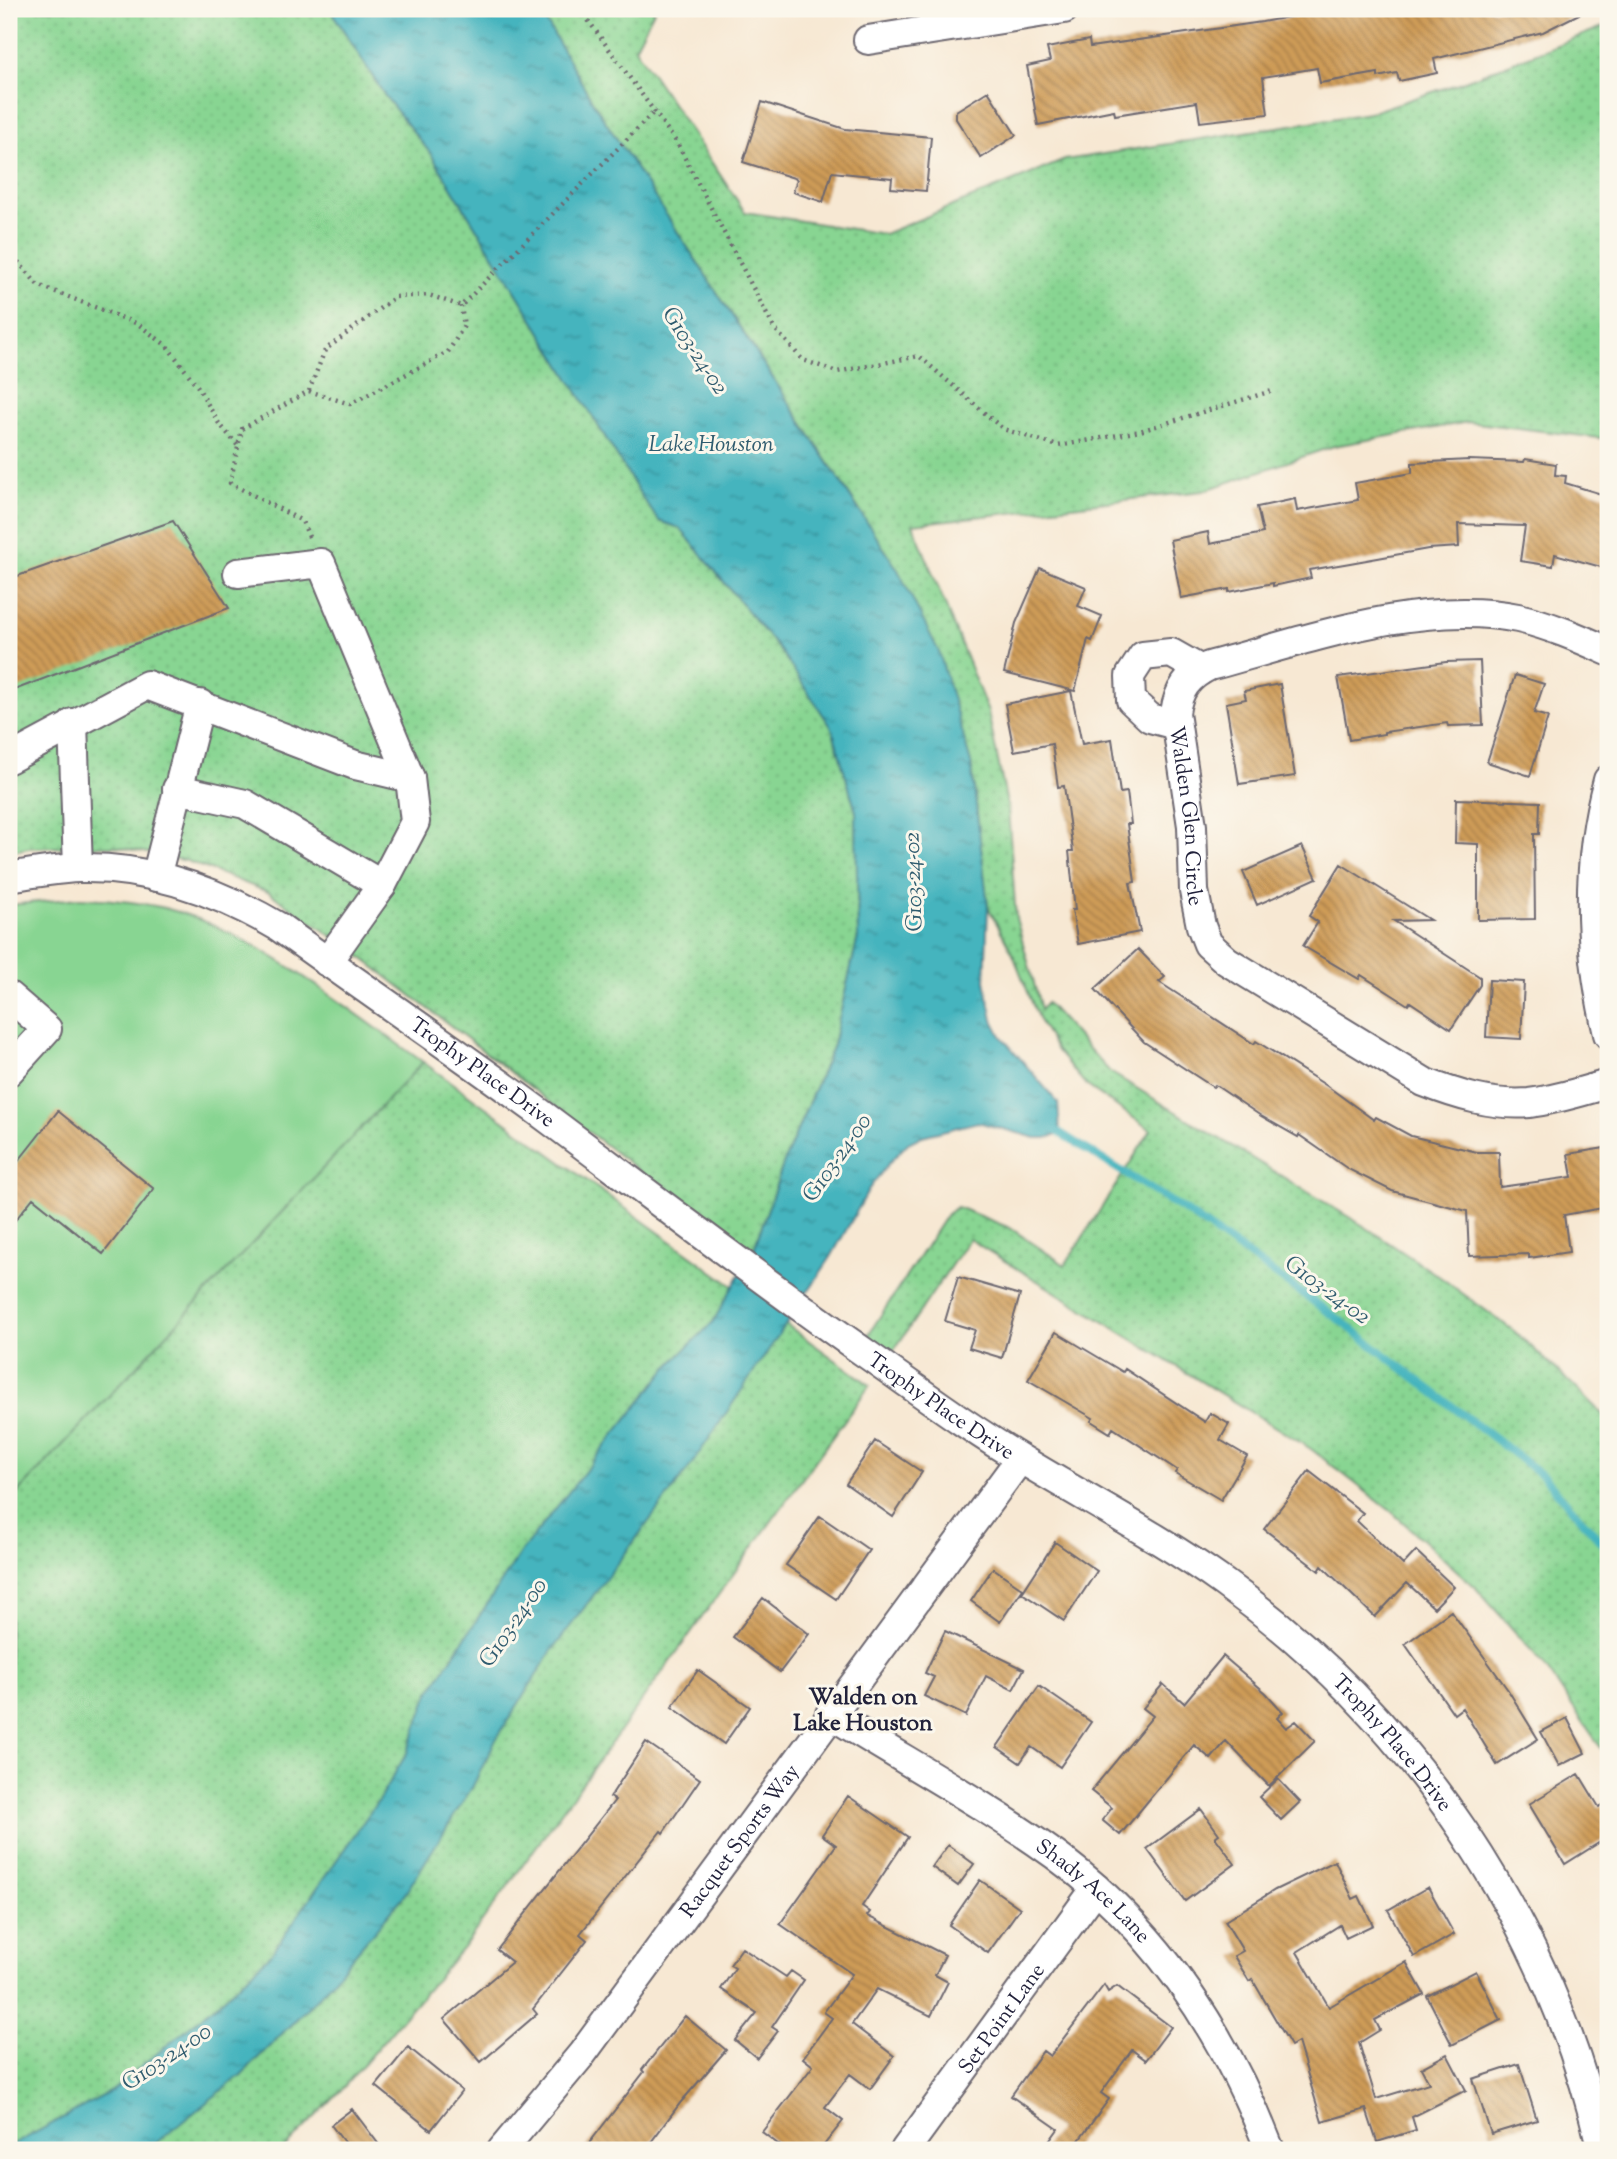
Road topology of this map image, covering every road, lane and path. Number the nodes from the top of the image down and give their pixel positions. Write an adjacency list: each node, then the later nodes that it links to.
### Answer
1 (580, 9): 4 (path)
2 (1064, 9): 3 (street)
3 (868, 40)
4 (656, 110): 6 (path); 7 (path)
5 (9, 251): 9 (path)
6 (461, 306): 8 (path); 8 (path)
7 (1275, 390)
8 (309, 391): 9 (path)
9 (238, 446): 10 (path)
10 (321, 563): 11 (street); 18 (street)
11 (238, 573)
12 (1608, 651): 13 (street)
13 (1201, 670): 16 (street, Walden Glen Circle); 16 (street)
14 (200, 704): 15 (street); 18 (street); 20 (street)
15 (73, 723): 17 (street); 21 (street)
16 (1175, 725): 29 (street, Walden Glen Circle)
17 (9, 759)
18 (410, 778): 24 (street)
19 (1608, 780): 27 (street)
20 (177, 789): 23 (street); 24 (street)
21 (78, 868): 22 (street, Trophy Place Drive); 23 (street, Trophy Place Drive)
22 (9, 877)
23 (156, 877): 25 (street, Trophy Place Drive)
24 (382, 885): 25 (street)
25 (327, 962): 30 (street, Trophy Place Drive)
26 (9, 996): 28 (street)
27 (1608, 1034)
28 (9, 1071)
29 (1608, 1084)
30 (1020, 1459): 31 (street, Racquet Sports Way); 36 (street, Trophy Place Drive)
31 (830, 1714): 32 (street, Shady Ace Lane); 33 (street, Racquet Sports Way)
32 (1096, 1888): 34 (street, Set Point Lane); 35 (street, Shady Ace Lane)
33 (502, 2150)
34 (905, 2150)
35 (1270, 2150)
36 (1602, 2150)

